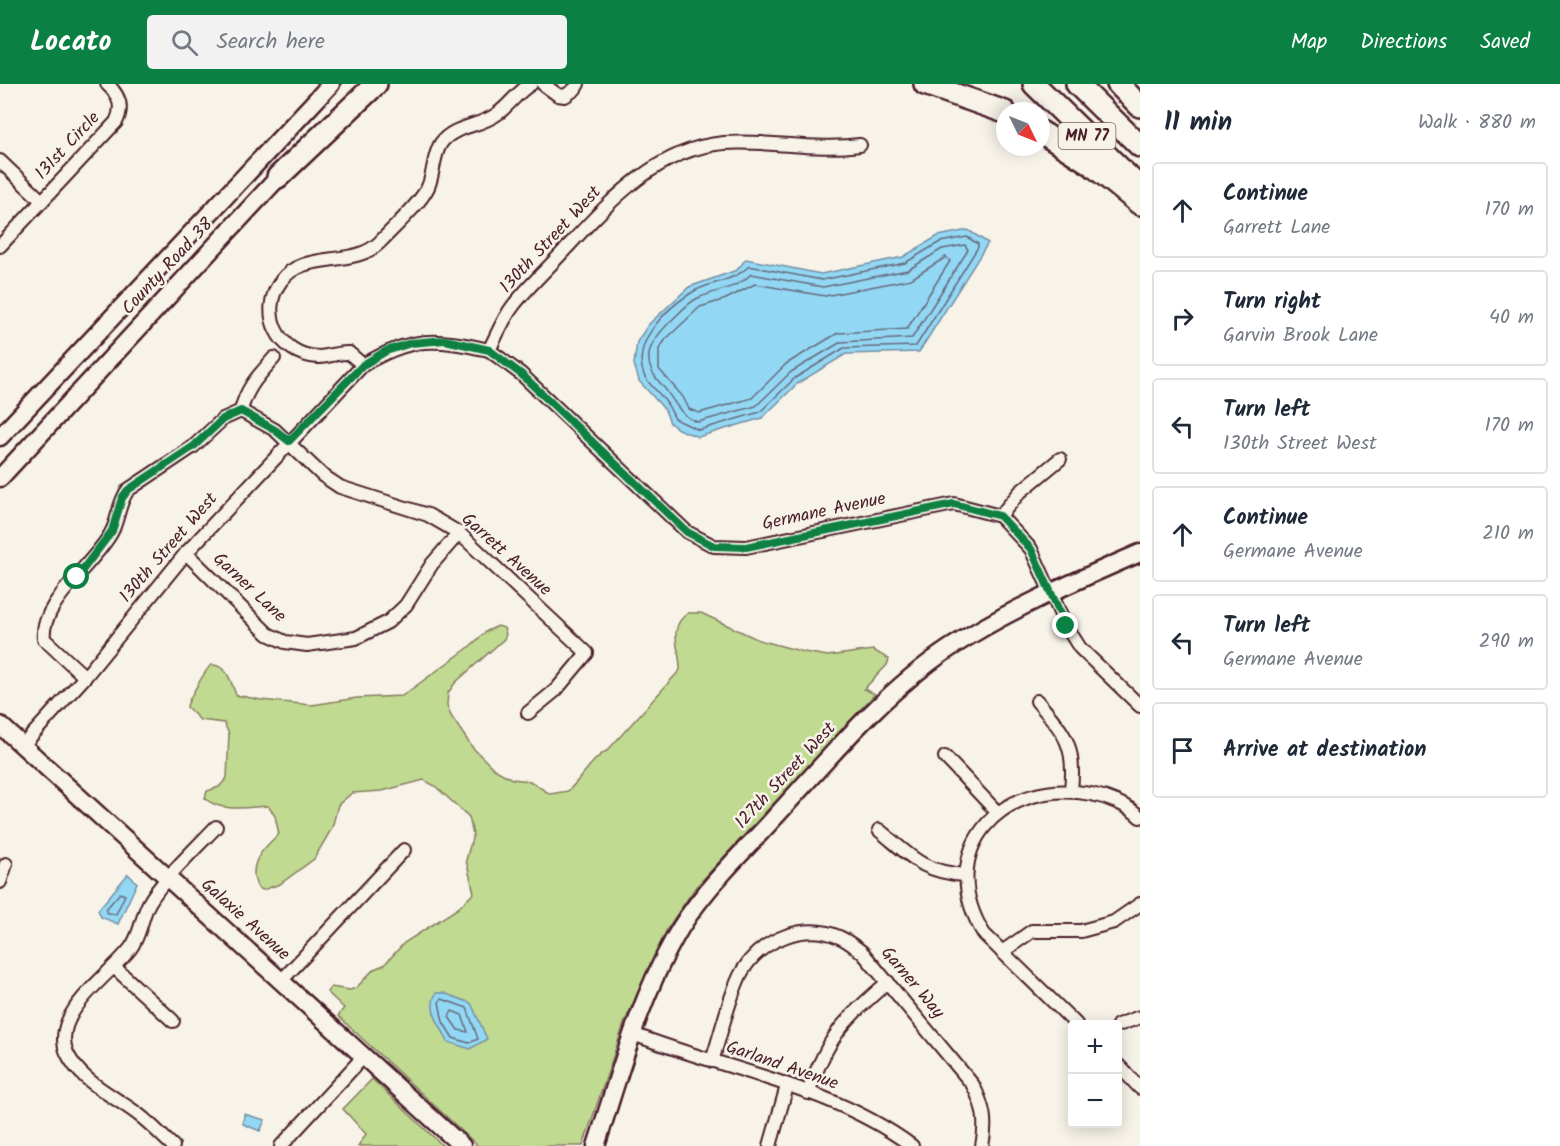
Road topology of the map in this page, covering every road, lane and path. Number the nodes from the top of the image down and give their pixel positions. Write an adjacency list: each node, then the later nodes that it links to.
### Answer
1 (107, 84): 20 (street, 131st Circle)
2 (331, 84): 27 (street, County Road 38)
3 (365, 84): 18 (street, County Road 38)
4 (376, 84): 18 (highway)
5 (531, 84): 25 (street)
6 (543, 84): 7 (street)
7 (578, 84)
8 (925, 84): 13 (highway)
9 (1034, 84): 19 (highway, MN 77)
10 (1077, 84): 16 (highway, MN 77)
11 (1118, 84): 12 (highway)
12 (1140, 106)
13 (996, 109)
14 (1050, 138): 21 (highway)
15 (860, 145): 23 (street, 130th Street West)
16 (1140, 146)
17 (0, 161): 20 (street)
18 (278, 177): 30 (street, County Road 38)
19 (1140, 188)
20 (42, 201): 22 (street, 131st Circle)
21 (1140, 204)
22 (0, 246)
23 (489, 350): 25 (street, 130th Street West); 31 (street, Germane Avenue)
24 (274, 358): 26 (street)
25 (363, 365): 28 (street, 130th Street West)
26 (241, 411): 28 (street, Garrett Avenue); 36 (street)
27 (0, 437)
28 (289, 441): 32 (street, Garrett Avenue); 33 (street, 130th Street West)
29 (1060, 459): 31 (street)
30 (0, 478)
31 (1000, 516): 35 (street)
32 (459, 533): 33 (street, Garner Lane); 39 (street, Garrett Avenue)
33 (186, 553): 36 (street, 130th Street West)
34 (1140, 553): 35 (street, 127th Street West)
35 (1050, 592): 38 (street); 62 (street, 127th Street West)
36 (85, 677): 41 (street, 130th Street West)
37 (1037, 700): 43 (street)
38 (1140, 706)
39 (528, 712)
40 (0, 724): 41 (street, Galaxie Avenue)
41 (23, 745): 51 (street, Galaxie Avenue)
42 (945, 757): 44 (street)
43 (1071, 790): 44 (street); 45 (street)
44 (996, 812): 50 (street)
45 (1140, 817)
46 (216, 827): 51 (street)
47 (879, 830): 50 (street)
48 (404, 850): 56 (street)
49 (6, 864): 52 (street)
50 (965, 875): 54 (street)
51 (170, 878): 55 (street); 56 (street, Galaxie Avenue)
52 (0, 882)
53 (1140, 904): 54 (street)
54 (1002, 952): 59 (street)
55 (114, 968): 60 (street); 69 (street)
56 (282, 980): 63 (street, Galaxie Avenue)
57 (888, 982): 64 (street, Garner Way); 68 (street); 75 (street, Garner Way)
58 (1140, 1017): 61 (street)
59 (1072, 1020)
60 (173, 1021)
61 (1122, 1024)
62 (633, 1034): 64 (street, Garland Avenue); 72 (street, 127th Street West)
63 (365, 1055): 70 (street); 71 (street, Galaxie Avenue)
64 (712, 1061): 66 (street, Garland Avenue)
65 (1122, 1069): 67 (street)
66 (787, 1086): 68 (street, Garland Avenue); 73 (street)
67 (1140, 1088)
68 (808, 1093): 74 (street, Garland Avenue)
69 (173, 1146)
70 (281, 1146)
71 (462, 1146)
72 (596, 1146)
73 (770, 1146)
74 (912, 1146)
75 (982, 1146)

